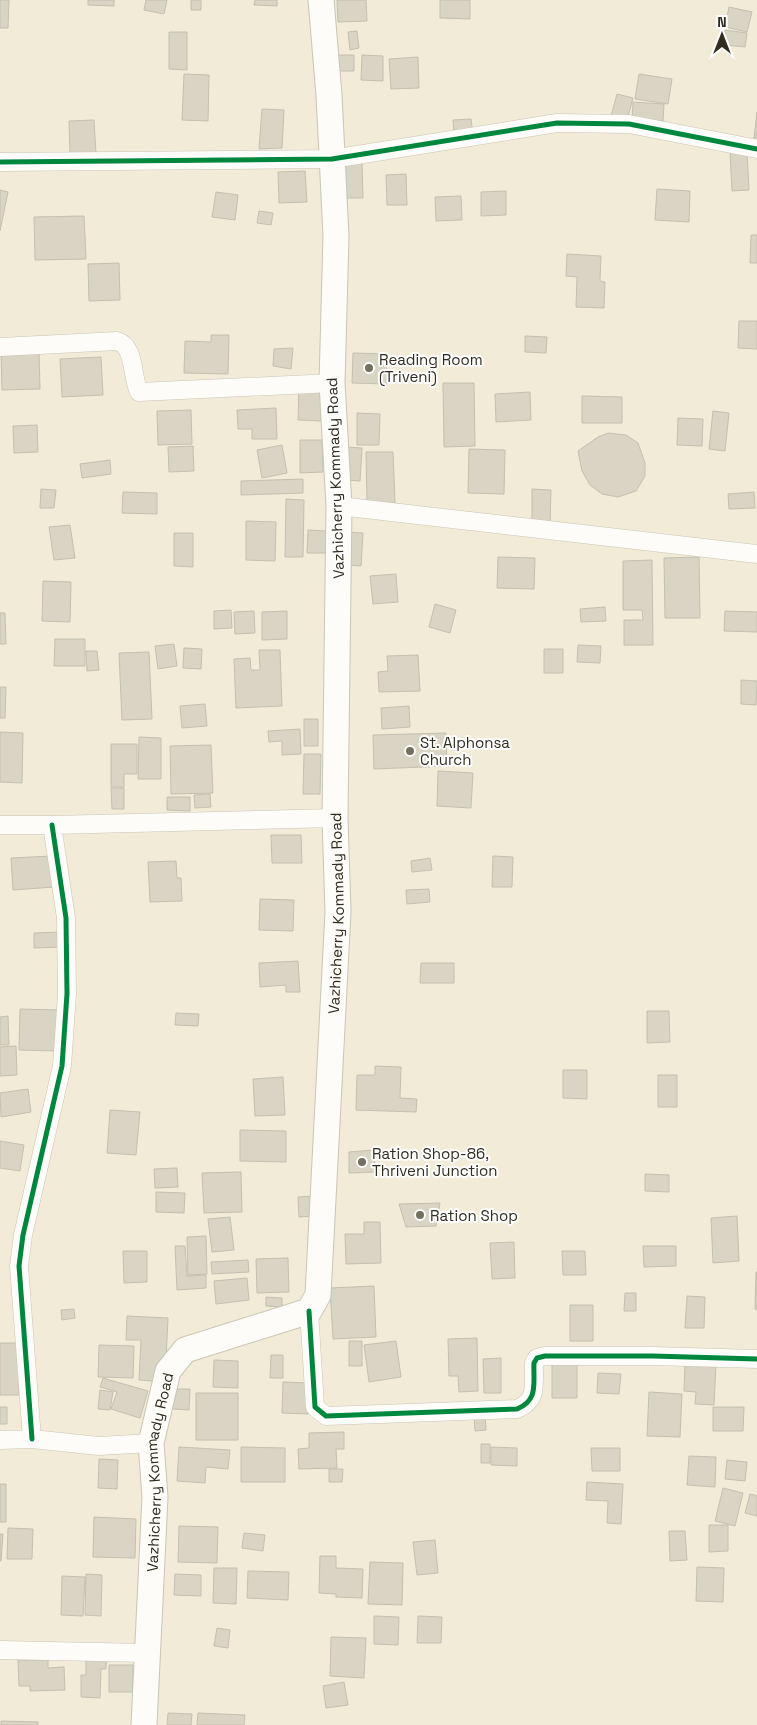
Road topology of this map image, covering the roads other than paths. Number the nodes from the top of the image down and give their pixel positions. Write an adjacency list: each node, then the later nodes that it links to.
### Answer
1 (321, 0): 3 (main road, Vazhicherry Kommady Road)
2 (757, 149): 3 (street)
3 (332, 158): 4 (street); 6 (main road, Vazhicherry Kommady Road)
4 (0, 162)
5 (0, 347): 6 (street)
6 (332, 382): 7 (main road, Vazhicherry Kommady Road)
7 (339, 506): 8 (street); 9 (main road, Vazhicherry Kommady Road)
8 (757, 554)
9 (335, 818): 11 (street); 12 (main road, Vazhicherry Kommady Road)
10 (0, 824): 11 (street)
11 (52, 825): 14 (street)
12 (308, 1311): 13 (street); 16 (main road, Vazhicherry Kommady Road)
13 (757, 1359)
14 (32, 1439): 15 (street); 16 (street)
15 (0, 1440)
16 (151, 1443): 18 (main road, Vazhicherry Kommady Road)
17 (0, 1650): 18 (street)
18 (147, 1653): 19 (main road, Vazhicherry Kommady Road)
19 (144, 1725)

